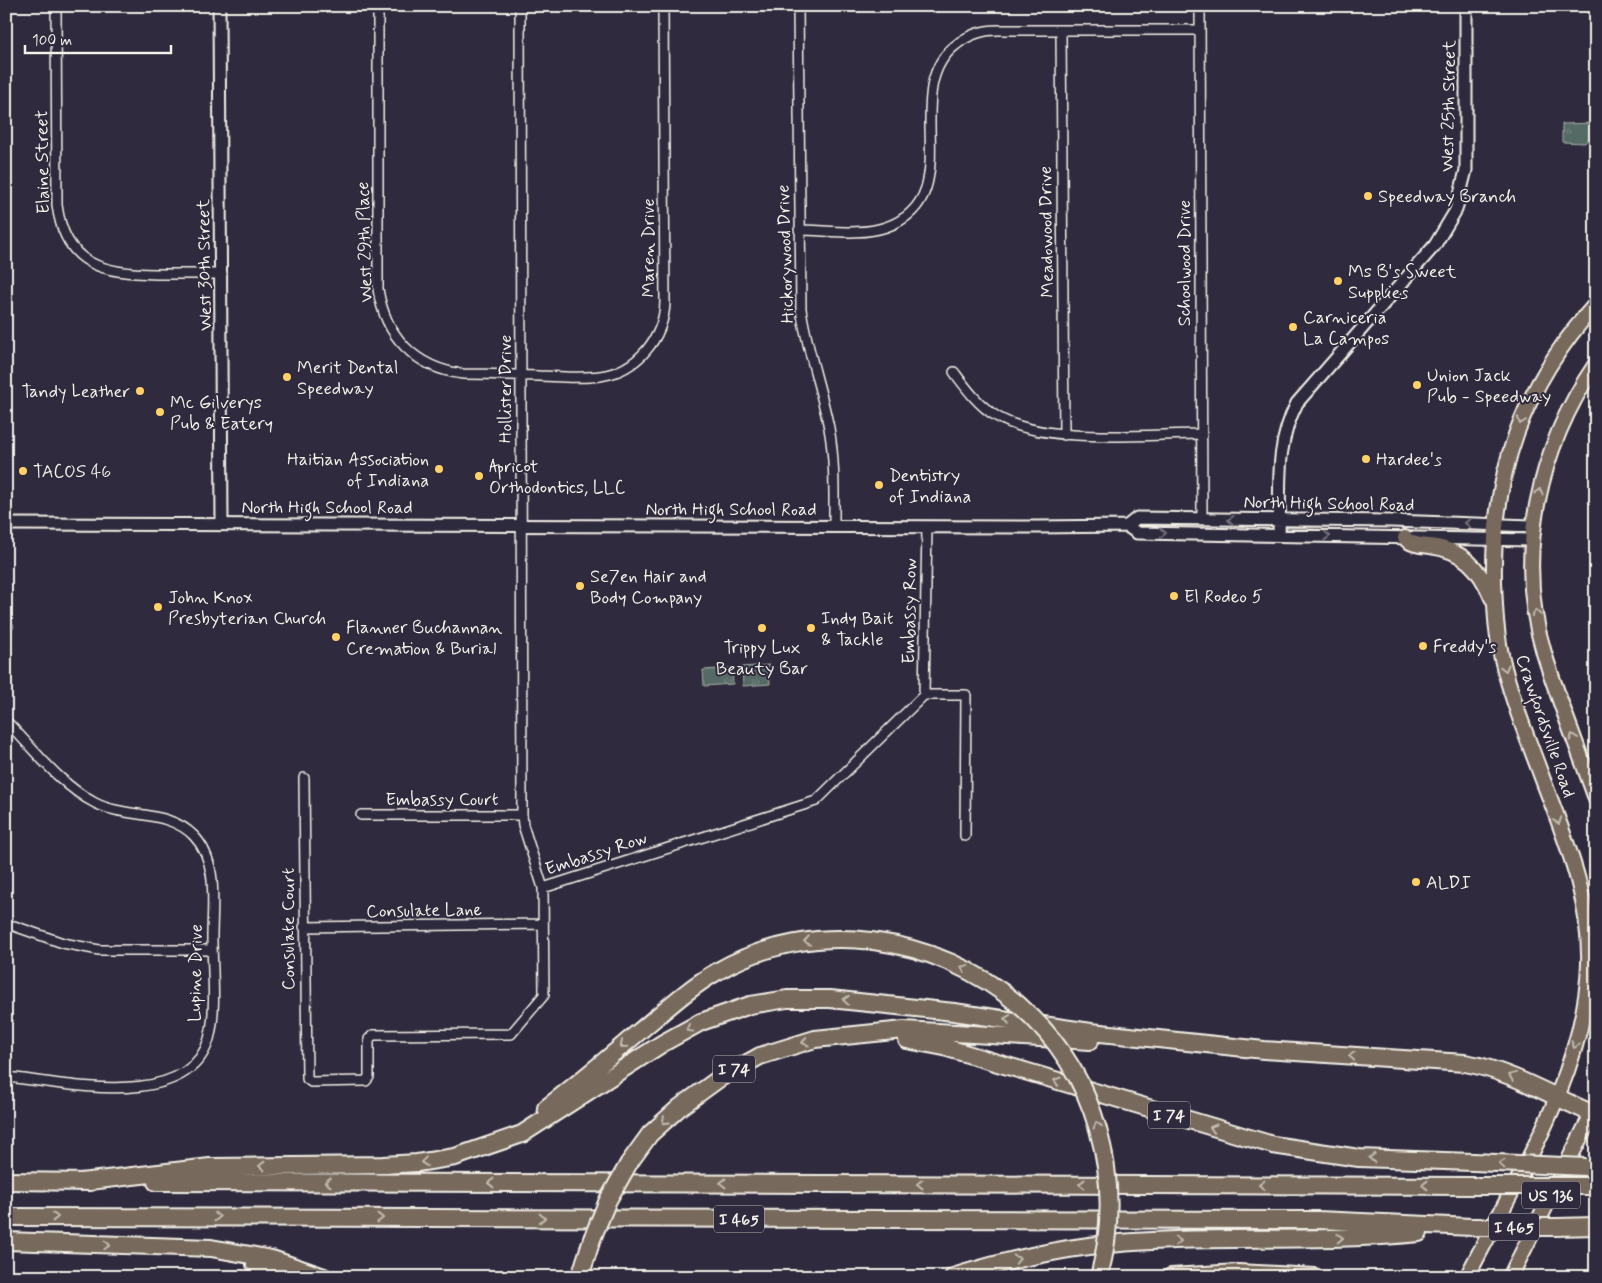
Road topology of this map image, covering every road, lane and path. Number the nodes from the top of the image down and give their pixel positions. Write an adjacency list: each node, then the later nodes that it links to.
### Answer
1 (56, 6): 12 (street, Elaine Street)
2 (219, 6): 12 (street, West 30th Street)
3 (378, 6): 16 (street, West 29th Place)
4 (520, 6): 16 (street, Hollister Drive)
5 (663, 6): 16 (street, Maren Drive)
6 (798, 6): 11 (street, Hickorywood Drive)
7 (1200, 6): 10 (street, Schoolwood Drive)
8 (1466, 6): 20 (street, West 25th Street)
9 (1061, 30): 10 (street); 11 (street); 18 (street, Meadowood Drive)
10 (1200, 30): 17 (street, Schoolwood Drive)
11 (799, 230): 27 (street, Hickorywood Drive)
12 (222, 274): 22 (street, West 30th Street)
13 (1596, 304): 23 (main road, Crawfordsville Road, one-way to 23)
14 (1596, 364): 26 (main road, Crawfordsville Road, one-way to 14)
15 (954, 372): 18 (street)
16 (521, 375): 24 (street, Hollister Drive)
17 (1202, 434): 18 (street); 19 (street, Schoolwood Drive)
18 (1064, 435)
19 (1202, 519): 20 (street, North High School Road, one-way to 19); 25 (street, North High School Road)
20 (1279, 521): 23 (street, North High School Road, one-way to 20); 29 (street, West 25th Street)
21 (6, 524): 22 (street, North High School Road)
22 (222, 524): 24 (street, North High School Road)
23 (1494, 524): 26 (street, North High School Road); 31 (main road, Crawfordsville Road)
24 (522, 526): 27 (street, North High School Road); 38 (street, Hollister Drive)
25 (1126, 526): 28 (street, North High School Road); 29 (street, North High School Road, one-way to 29)
26 (1534, 526): 32 (main road, Crawfordsville Road)
27 (834, 527): 28 (street, North High School Road)
28 (927, 527): 34 (street, Embassy Row)
29 (1278, 535): 30 (street, North High School Road, one-way to 30)
30 (1405, 538): 31 (street, North High School Road); 33 (main road)
31 (1494, 538): 32 (street, North High School Road); 33 (main road, Crawfordsville Road)
32 (1533, 540): 37 (main road, Crawfordsville Road, one-way to 32)
33 (1494, 606): 50 (main road, Crawfordsville Road, one-way to 50)
34 (924, 695): 40 (street); 41 (street, Embassy Row)
35 (7, 725): 45 (street, Lupine Drive)
36 (304, 778): 44 (street, Consulate Court)
37 (1596, 799)
38 (522, 814): 39 (street, Embassy Court); 41 (street, Hollister Drive)
39 (361, 815)
40 (965, 836)
41 (543, 888): 42 (street, Embassy Row)
42 (544, 924): 44 (street, Consulate Lane); 49 (street, Embassy Row)
43 (14, 926): 45 (street)
44 (304, 927): 49 (street, Consulate Court)
45 (212, 950): 48 (street, Lupine Drive)
46 (870, 1035): 47 (highway); 53 (highway, I 74, one-way to 46, bridge); 64 (highway, I 74, one-way to 64, bridge)
47 (1264, 1050): 50 (highway, one-way to 47); 52 (highway, one-way to 52)
48 (6, 1076)
49 (307, 1079)
50 (1556, 1097): 51 (highway); 69 (main road, Crawfordsville Road / US 136)
51 (1595, 1112): 70 (main road, US 136)
52 (504, 1139): 55 (highway, one-way to 55); 66 (highway, one-way to 52, bridge)
53 (1591, 1168)
54 (6, 1181): 55 (highway, I 465)
55 (81, 1182): 56 (highway, I 465, one-way to 55, bridge)
56 (1596, 1186)
57 (6, 1217): 59 (highway, I 465, one-way to 59)
58 (1596, 1226): 59 (highway, I 465, bridge)
59 (1472, 1227): 65 (highway, one-way to 59)
60 (6, 1241): 61 (highway, one-way to 61)
61 (177, 1248): 62 (highway); 63 (highway)
62 (286, 1277)
63 (324, 1277)
64 (580, 1277)
65 (953, 1277)
66 (1099, 1277)
67 (1171, 1277): 68 (highway)
68 (1315, 1277)
69 (1466, 1277)
70 (1510, 1277)

